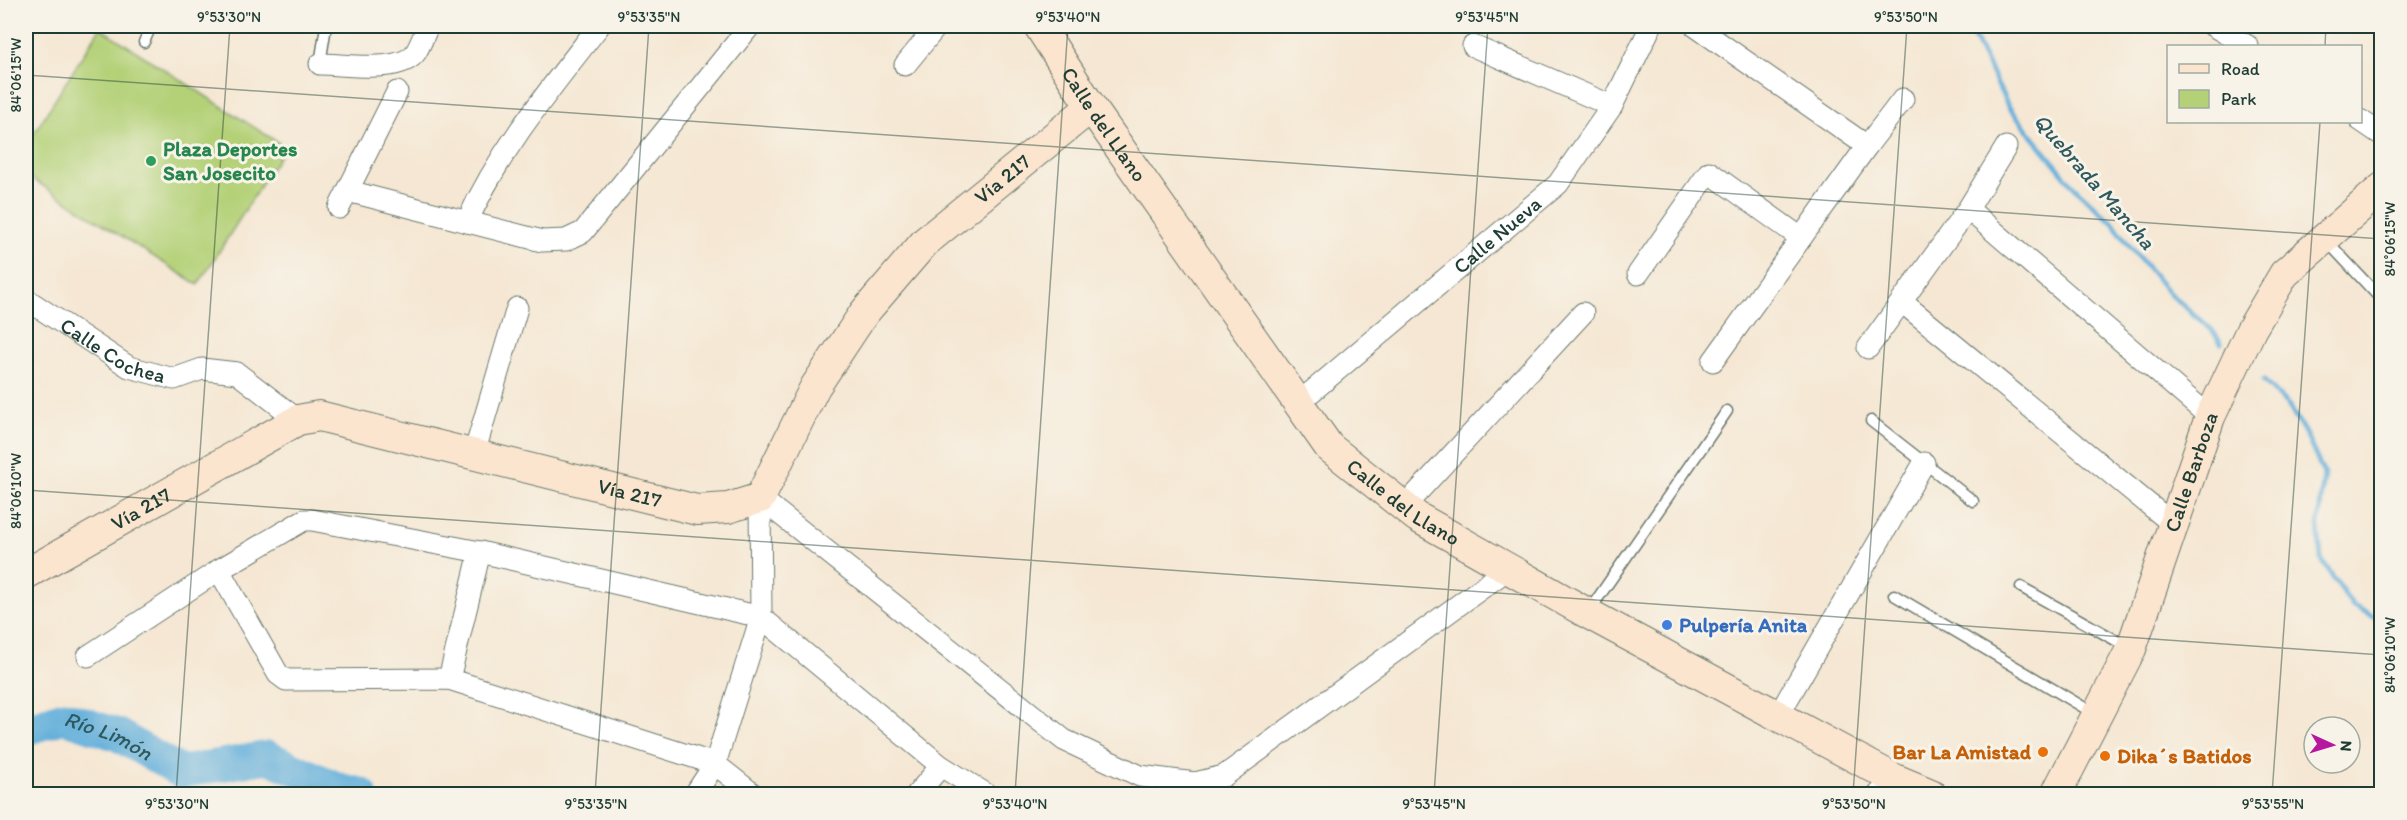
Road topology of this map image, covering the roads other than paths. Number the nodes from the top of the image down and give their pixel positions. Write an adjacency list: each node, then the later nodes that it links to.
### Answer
1 (151, 26): 11 (lane)
2 (326, 26): 14 (lane)
3 (428, 26): 14 (street)
4 (599, 26): 26 (street)
5 (750, 26): 26 (street)
6 (937, 26): 15 (street)
7 (1039, 26): 19 (main road, Calle del Llano)
8 (1651, 26): 18 (street, Calle Nueva)
9 (1695, 26): 22 (street)
10 (2213, 26): 12 (street)
11 (144, 42)
12 (2246, 45)
13 (1473, 46): 18 (street)
14 (320, 64)
15 (905, 64)
16 (397, 93): 26 (street)
17 (1903, 99): 22 (street)
18 (1612, 106): 37 (street, Calle Nueva)
19 (1091, 107): 37 (main road, Calle del Llano); 44 (main road, Vía 217)
20 (2362, 121): 21 (street)
21 (2382, 135)
22 (1867, 146): 28 (street)
23 (2006, 147): 25 (street)
24 (2382, 188): 27 (main road, Calle Barboza)
25 (1968, 209): 32 (street); 39 (street)
26 (467, 222)
27 (2323, 237): 31 (lane); 39 (main road, Calle Barboza)
28 (1801, 238): 29 (street); 36 (street)
29 (1638, 274)
30 (26, 299): 40 (street, Calle Cochea)
31 (2382, 300)
32 (1902, 302): 35 (street); 47 (street)
33 (518, 308): 42 (street)
34 (1583, 314): 46 (street)
35 (1868, 348)
36 (1713, 361)
37 (1297, 404): 46 (main road, Calle del Llano)
38 (1727, 411): 54 (lane)
39 (2210, 417): 47 (main road, Calle Barboza)
40 (298, 420): 42 (main road, Vía 217); 51 (main road, Vía 217)
41 (1870, 421): 43 (lane)
42 (474, 453): 44 (main road, Vía 217)
43 (1924, 463): 45 (lane); 59 (street)
44 (760, 498): 55 (street); 64 (street)
45 (1973, 501)
46 (1403, 508): 49 (main road, Calle del Llano)
47 (2174, 525): 56 (main road, Calle Barboza)
48 (480, 552): 50 (street); 55 (street); 58 (street)
49 (1508, 569): 54 (main road, Calle del Llano); 64 (street)
50 (219, 570): 57 (street); 58 (street)
51 (26, 574)
52 (2021, 587): 56 (lane)
53 (1894, 595): 60 (lane)
54 (1587, 613): 59 (main road, Calle del Llano)
55 (761, 617): 61 (street); 62 (street)
56 (2131, 649): 60 (main road, Calle Barboza)
57 (88, 656)
58 (449, 679): 61 (street)
59 (1778, 716): 63 (main road, Calle del Llano)
60 (2098, 716): 70 (main road, Calle Barboza)
61 (715, 764): 65 (street); 66 (street)
62 (941, 766): 67 (street); 68 (street)
63 (1887, 787): 69 (main road, Calle del Llano)
64 (1197, 789)
65 (695, 795)
66 (753, 795)
67 (918, 795)
68 (986, 795)
69 (1931, 795)
70 (2056, 795)

